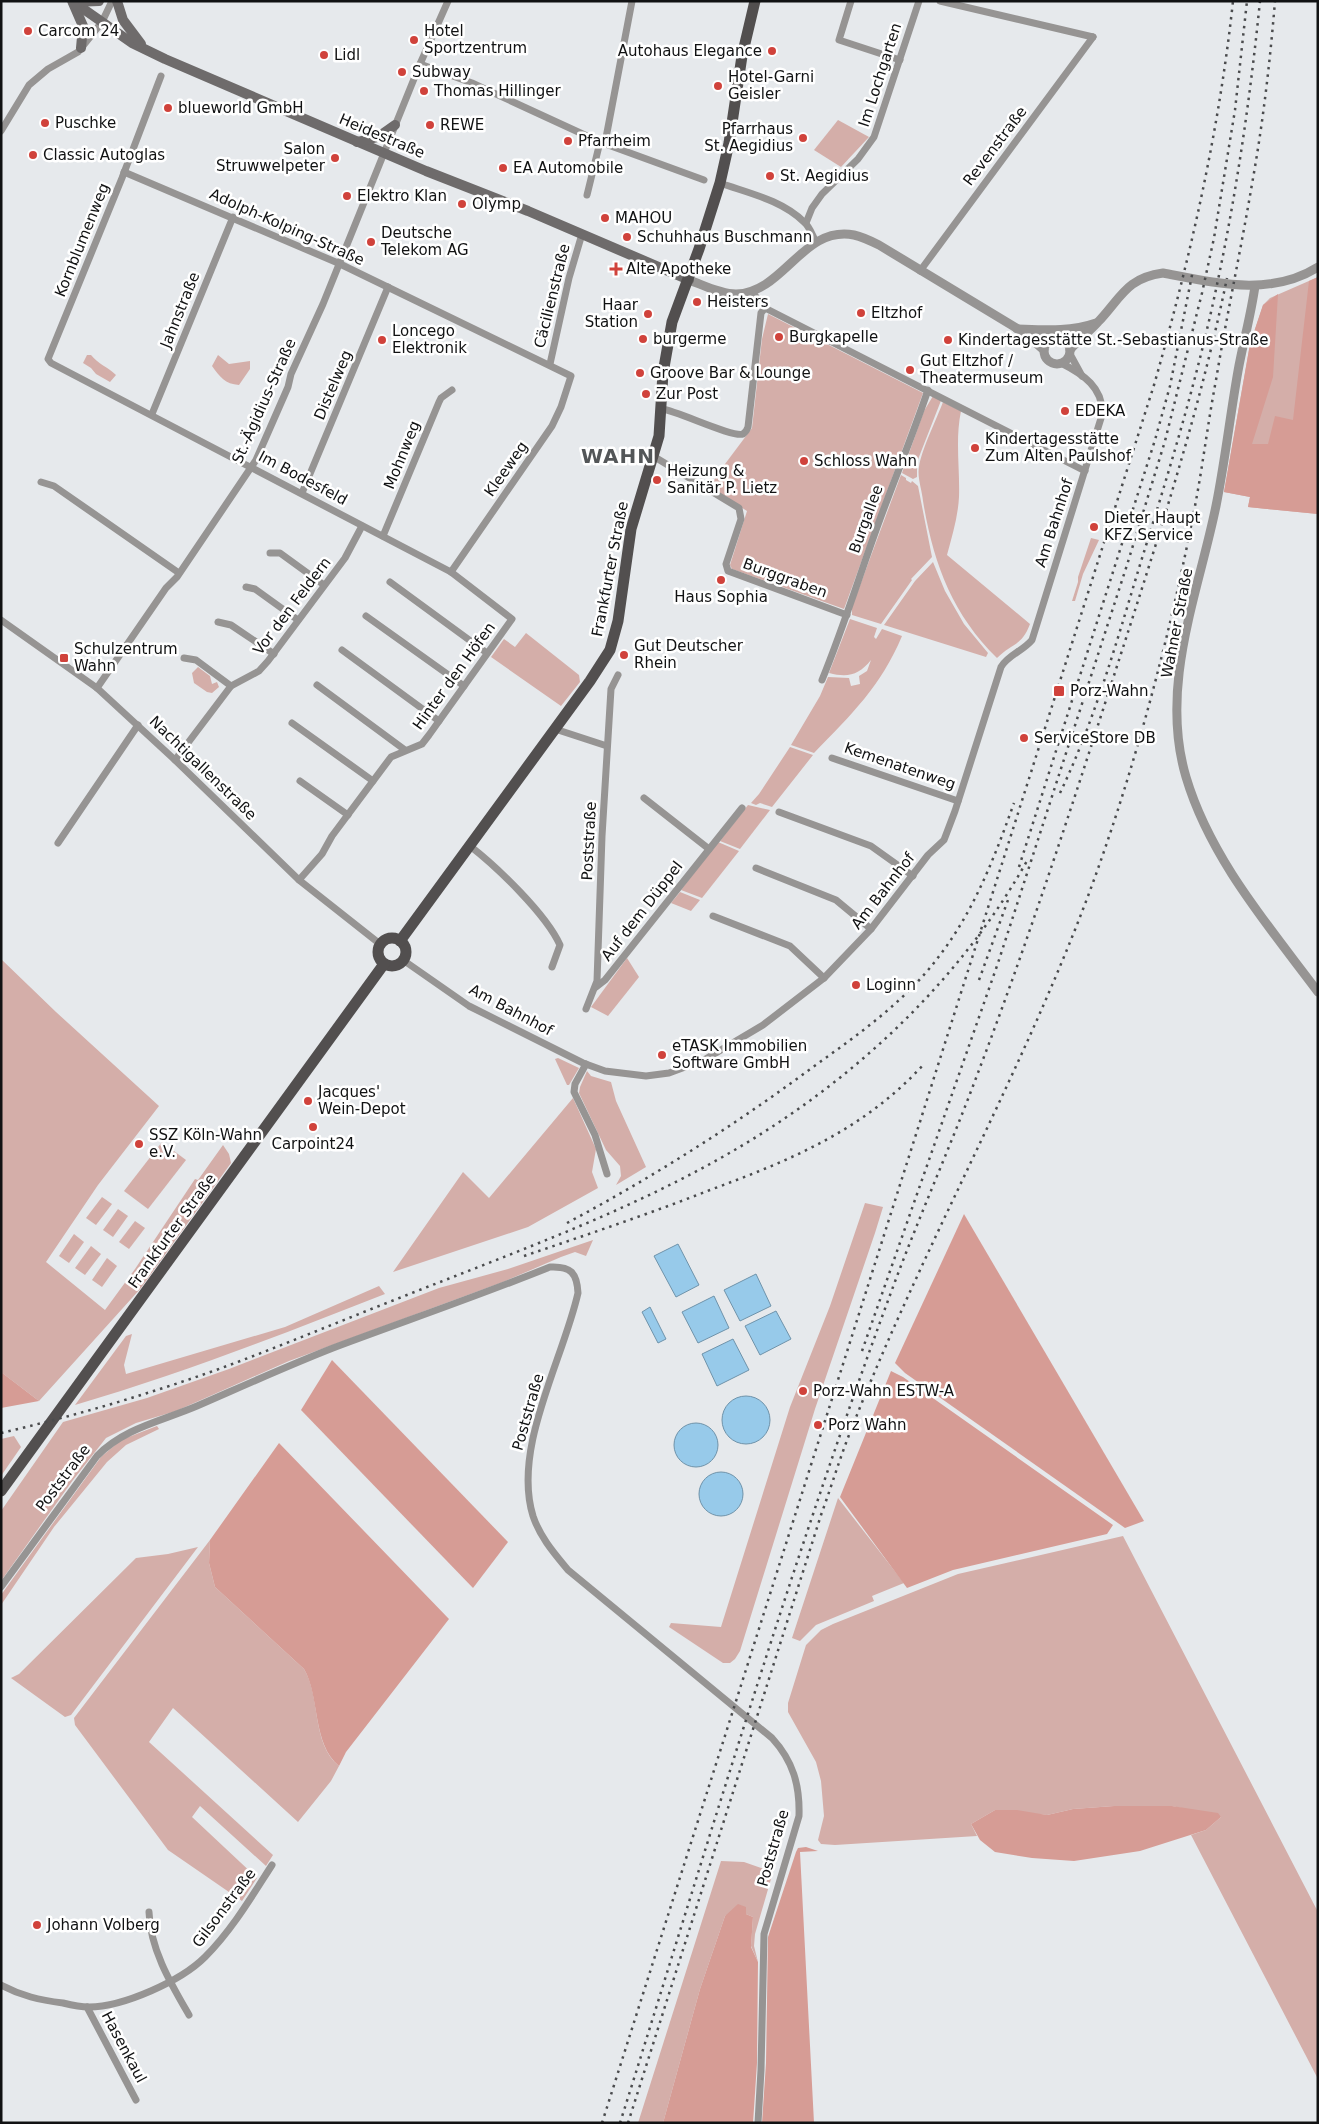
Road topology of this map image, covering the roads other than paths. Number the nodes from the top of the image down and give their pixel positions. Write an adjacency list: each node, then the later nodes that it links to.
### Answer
1 (99, 1): 10 (main road)
2 (112, 1): 11 (street)
3 (117, 1): 13 (main road)
4 (448, 1): 15 (street, St.-Ägidius-Straße)
5 (632, 1): 20 (street)
6 (755, 1): 24 (main road, Frankfurter Straße)
7 (851, 1): 14 (street)
8 (919, 1): 14 (street, Im Lochgarten)
9 (940, 1): 32 (street, Revenstraße)
10 (72, 2): 11 (main road, Heidestraße); 12 (main road)
11 (102, 22): 12 (street); 13 (main road, Heidestraße)
12 (81, 48): 18 (street)
13 (148, 52): 19 (main road, Heidestraße)
14 (900, 60): 27 (street, Im Lochgarten)
15 (420, 64): 17 (street, St.-Ägidius-Straße); 20 (street)
16 (161, 76): 22 (street, Kornblumenweg)
17 (396, 125): 19 (main road); 21 (street, St.-Ägidius-Straße)
18 (1, 130)
19 (357, 142): 21 (main road, Heidestraße)
20 (602, 142): 23 (street); 25 (street)
21 (384, 153): 28 (main road, Heidestraße); 30 (street, St.-Ägidius-Straße)
22 (124, 172): 26 (street, Adolph-Kolping-Straße); 45 (street, Kornblumenweg)
23 (704, 180)
24 (720, 183): 27 (street); 33 (main road, Frankfurter Straße)
25 (587, 195)
26 (233, 217): 30 (street, Adolph-Kolping-Straße); 53 (street, Jahnstraße)
27 (806, 223): 29 (street)
28 (582, 234): 33 (main road, Heidestraße); 47 (street, Cäcilienstraße)
29 (816, 242): 32 (street); 36 (street)
30 (338, 263): 35 (street, Adolph-Kolping-Straße); 55 (street, St.-Ägidius-Straße)
31 (1318, 267): 34 (street)
32 (920, 271): 40 (street)
33 (689, 280): 36 (street); 52 (main road, Frankfurter Straße)
34 (1255, 286): 38 (street); 113 (street, Wahner Straße)
35 (388, 287): 47 (street, Adolph-Kolping-Straße); 58 (street, Distelweg)
36 (752, 292): 37 (street)
37 (764, 308): 51 (street); 52 (street)
38 (1098, 322): 39 (street); 40 (street)
39 (1090, 330): 41 (street); 44 (street)
40 (1020, 331): 42 (street); 43 (street)
41 (1063, 339): 42 (street); 44 (street)
42 (1050, 340): 43 (street)
43 (1044, 350): 46 (street)
44 (1070, 352): 46 (street); 49 (street, Am Bahnhof)
45 (48, 358): 53 (street, Im Bodesfeld)
46 (1061, 363): 49 (street, Am Bahnhof)
47 (550, 364): 48 (street, Adolph-Kolping-Straße)
48 (571, 376): 62 (street, Kleeweg)
49 (1083, 376): 56 (street, Am Bahnhof)
50 (452, 390): 60 (street, Mohnweg)
51 (928, 390): 56 (street); 67 (street, Burgallee)
52 (662, 410): 54 (main road, Frankfurter Straße)
53 (152, 414): 55 (street, Im Bodesfeld)
54 (653, 456): 67 (street, Burggraben); 86 (main road, Frankfurter Straße)
55 (252, 467): 58 (street, Im Bodesfeld); 63 (street, St.-Ägidius-Straße)
56 (1085, 471): 94 (street, Am Bahnhof)
57 (41, 482): 63 (street)
58 (302, 493): 59 (street, Im Bodesfeld)
59 (362, 526): 60 (street, Im Bodesfeld); 65 (street, Vor den Feldern)
60 (383, 536): 62 (street, Im Bodesfeld)
61 (270, 553): 65 (street)
62 (451, 572): 69 (street, Im Bodesfeld)
63 (179, 573): 82 (street, St.-Ägidius-Straße)
64 (390, 582): 74 (street)
65 (324, 585): 71 (street, Vor den Feldern)
66 (246, 587): 71 (street)
67 (847, 615): 78 (street, Burgallee)
68 (366, 616): 81 (street)
69 (512, 619): 74 (street, Hinter den Höfen)
70 (1, 620): 82 (street, Nachtigallenstraße)
71 (298, 620): 75 (street, Vor den Feldern)
72 (218, 622): 75 (street)
73 (342, 650): 83 (street)
74 (487, 652): 81 (street, Hinter den Höfen)
75 (274, 654): 80 (street, Vor den Feldern)
76 (184, 658): 80 (street)
77 (618, 675): 87 (street, Poststraße)
78 (822, 680)
79 (317, 685): 88 (street)
80 (231, 686): 90 (street, Vor den Feldern)
81 (464, 686): 83 (street, Hinter den Höfen)
82 (97, 688): 85 (street, Nachtigallenstraße)
83 (439, 721): 88 (street, Hinter den Höfen)
84 (292, 723): 92 (street)
85 (138, 725): 90 (street, Nachtigallenstraße); 98 (street)
86 (555, 729): 87 (street); 99 (main road, Frankfurter Straße)
87 (608, 746): 112 (street, Poststraße)
88 (405, 750): 92 (street, Hinter den Höfen)
89 (832, 758): 94 (street, Kemenatenweg)
90 (175, 760): 103 (street, Nachtigallenstraße)
91 (300, 781): 97 (street)
92 (373, 781): 97 (street, Hinter den Höfen)
93 (644, 798): 100 (street)
94 (958, 801): 102 (street, Am Bahnhof)
95 (742, 808): 100 (street, Auf dem Düppel)
96 (779, 812): 102 (street)
97 (348, 816): 103 (street, Hinter den Höfen)
98 (58, 843)
99 (470, 846): 106 (main road, Frankfurter Straße); 110 (street)
100 (709, 849): 112 (street, Auf dem Düppel)
101 (756, 868): 105 (street)
102 (913, 876): 105 (street, Am Bahnhof)
103 (299, 880): 107 (street, Nachtigallenstraße)
104 (713, 916): 111 (street)
105 (871, 929): 111 (street, Am Bahnhof)
106 (400, 941): 107 (main road); 108 (main road)
107 (380, 944): 109 (main road)
108 (403, 960): 109 (main road); 115 (street, Am Bahnhof)
109 (384, 964): 117 (main road, Frankfurter Straße)
110 (552, 968)
111 (824, 978): 115 (street, Am Bahnhof)
112 (596, 987): 114 (street, Poststraße)
113 (1318, 992)
114 (586, 1009)
115 (586, 1064): 116 (street)
116 (607, 1174)
117 (1, 1491)
118 (1, 1587): 126 (street, Poststraße)
119 (272, 1865): 121 (street, Gilsonstraße)
120 (149, 1912): 121 (street)
121 (169, 1981): 123 (street, Gilsonstraße); 124 (street)
122 (1, 1986): 123 (street, Gilsonstraße)
123 (88, 2007): 125 (street, Hasenkaul)
124 (189, 2015)
125 (136, 2100)
126 (758, 2123)

